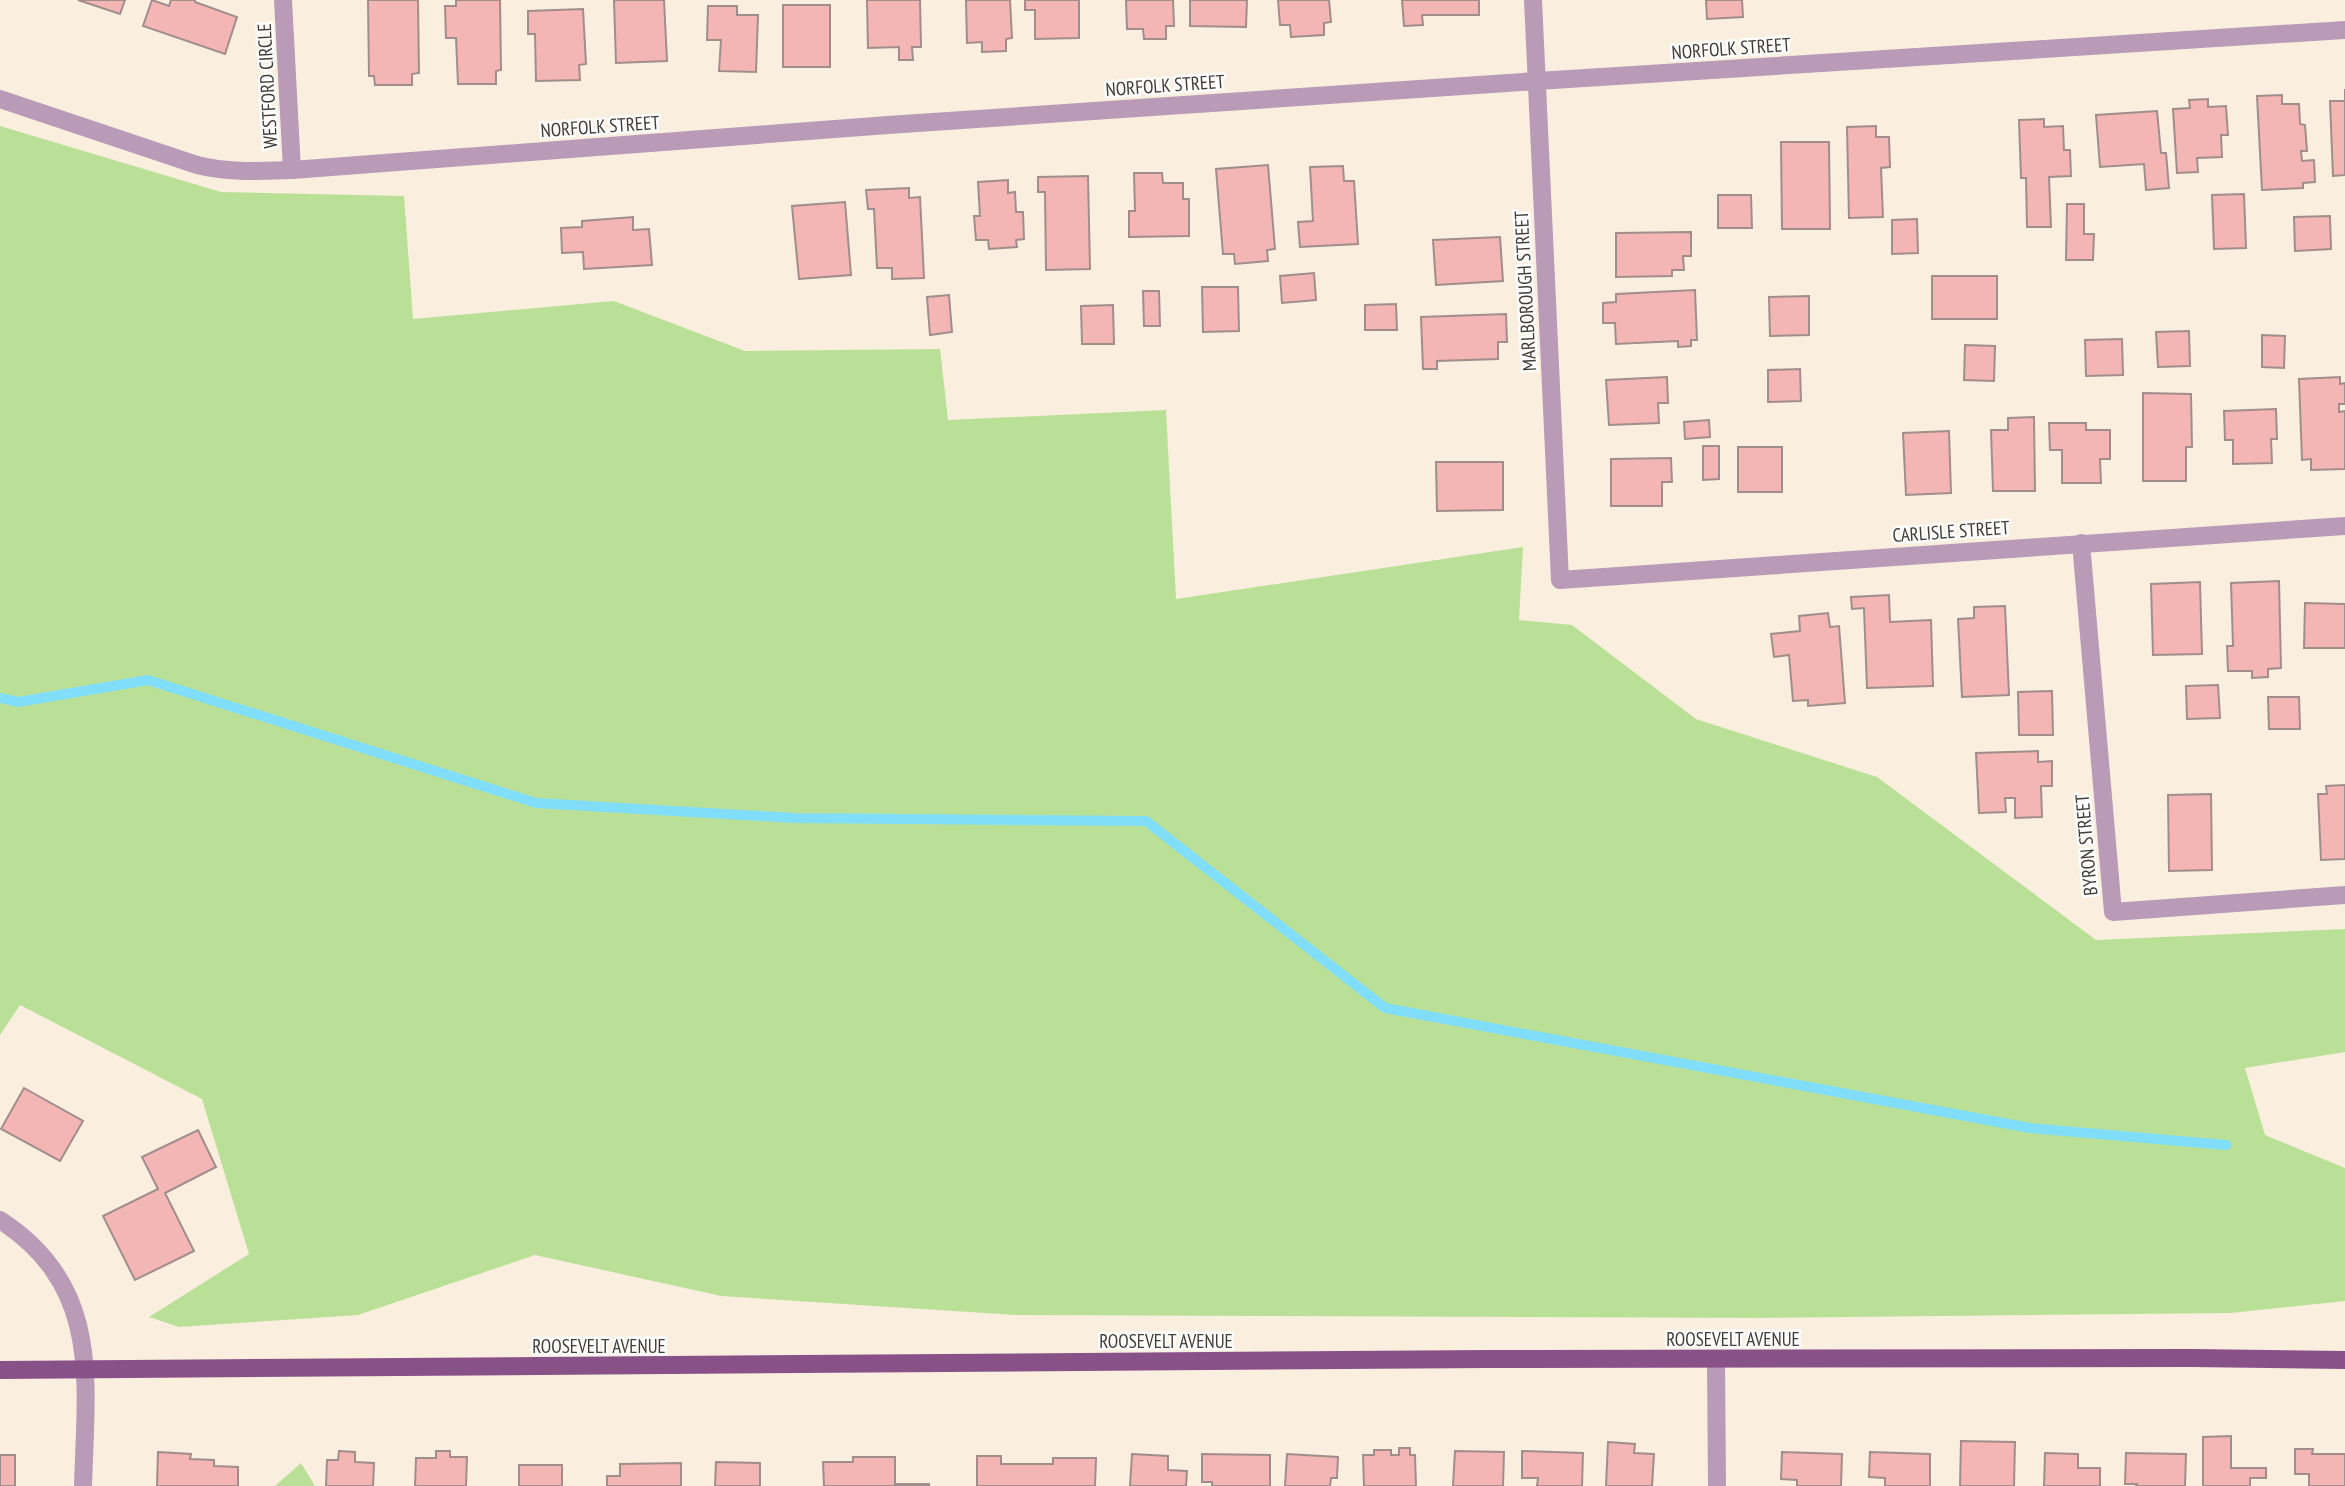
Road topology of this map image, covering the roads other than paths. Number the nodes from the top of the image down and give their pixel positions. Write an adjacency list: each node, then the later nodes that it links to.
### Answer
1 (283, 0): 6 (street, WESTFORD CIRCLE)
2 (1533, 0): 4 (street, MARLBOROUGH STREET)
3 (2345, 30): 4 (street, NORFOLK STREET)
4 (1537, 81): 6 (street, NORFOLK STREET); 9 (street, MARLBOROUGH STREET)
5 (0, 99): 6 (street, NORFOLK STREET)
6 (292, 170)
7 (2345, 526): 8 (street, CARLISLE STREET)
8 (2081, 543): 9 (street, CARLISLE STREET); 10 (street, BYRON STREET)
9 (1560, 580)
10 (2345, 895)
11 (0, 1220): 15 (street)
12 (2341, 1359): 13 (main road, ROOSEVELT AVENUE)
13 (1716, 1360): 15 (main road, ROOSEVELT AVENUE); 17 (street)
14 (0, 1370): 15 (main road, ROOSEVELT AVENUE)
15 (86, 1370): 16 (street)
16 (83, 1486)
17 (1717, 1486)

